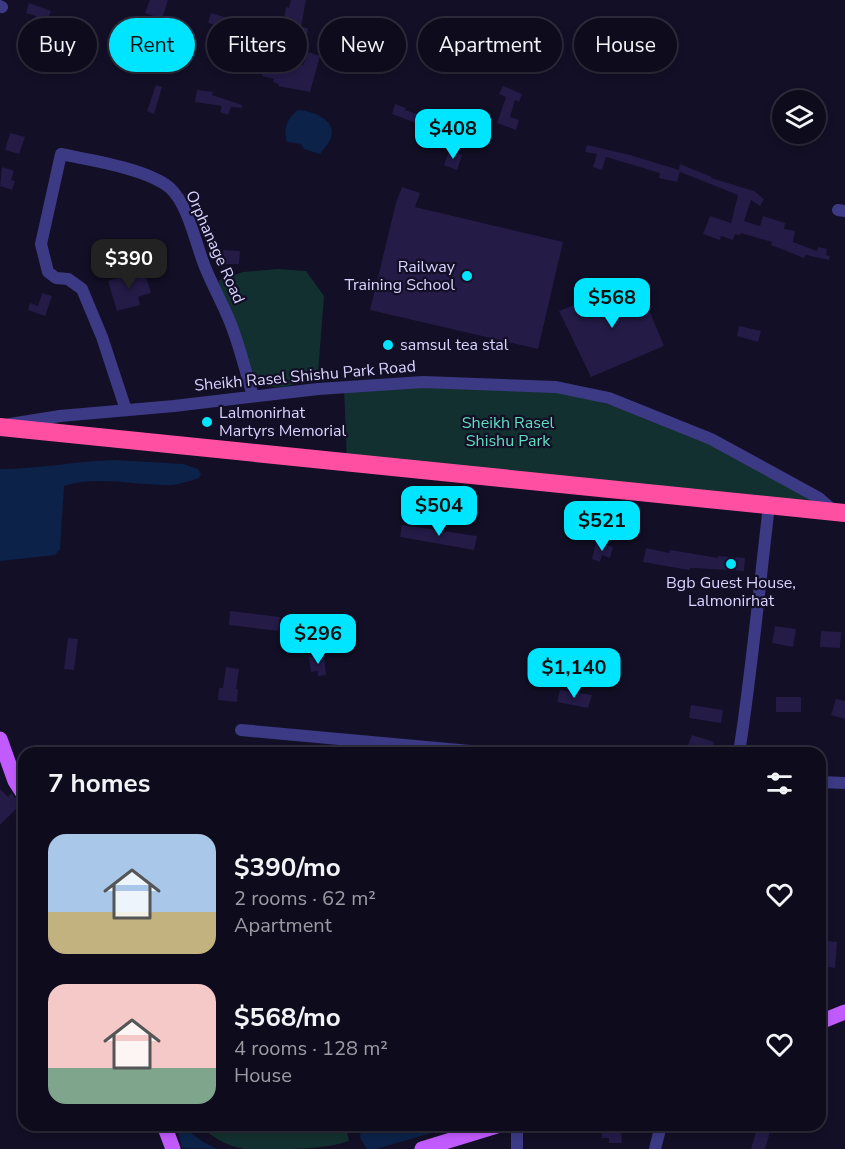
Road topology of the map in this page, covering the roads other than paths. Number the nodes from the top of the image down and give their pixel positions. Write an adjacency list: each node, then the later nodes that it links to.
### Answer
1 (253, 396): 2 (street, Sheikh Rasel Shishu Park Road); 2 (street, Orphanage Road); 5 (street, Sheikh Rasel Shishu Park Road)
2 (126, 410): 3 (street, Sheikh Rasel Shishu Park Road)
3 (0, 427): 4 (highway)
4 (769, 506): 5 (highway); 9 (street)
5 (841, 513)
6 (241, 730): 8 (street)
7 (0, 739): 12 (main road)
8 (427, 747)
9 (740, 747)
10 (826, 782): 11 (street)
11 (845, 783)
12 (18, 786)
13 (845, 1012): 14 (main road)
14 (826, 1020)
15 (166, 1131): 19 (main road)
16 (478, 1131): 20 (main road)
17 (517, 1131): 21 (street)
18 (660, 1131): 22 (street)
19 (172, 1149)
20 (422, 1149)
21 (517, 1149)
22 (655, 1149)

